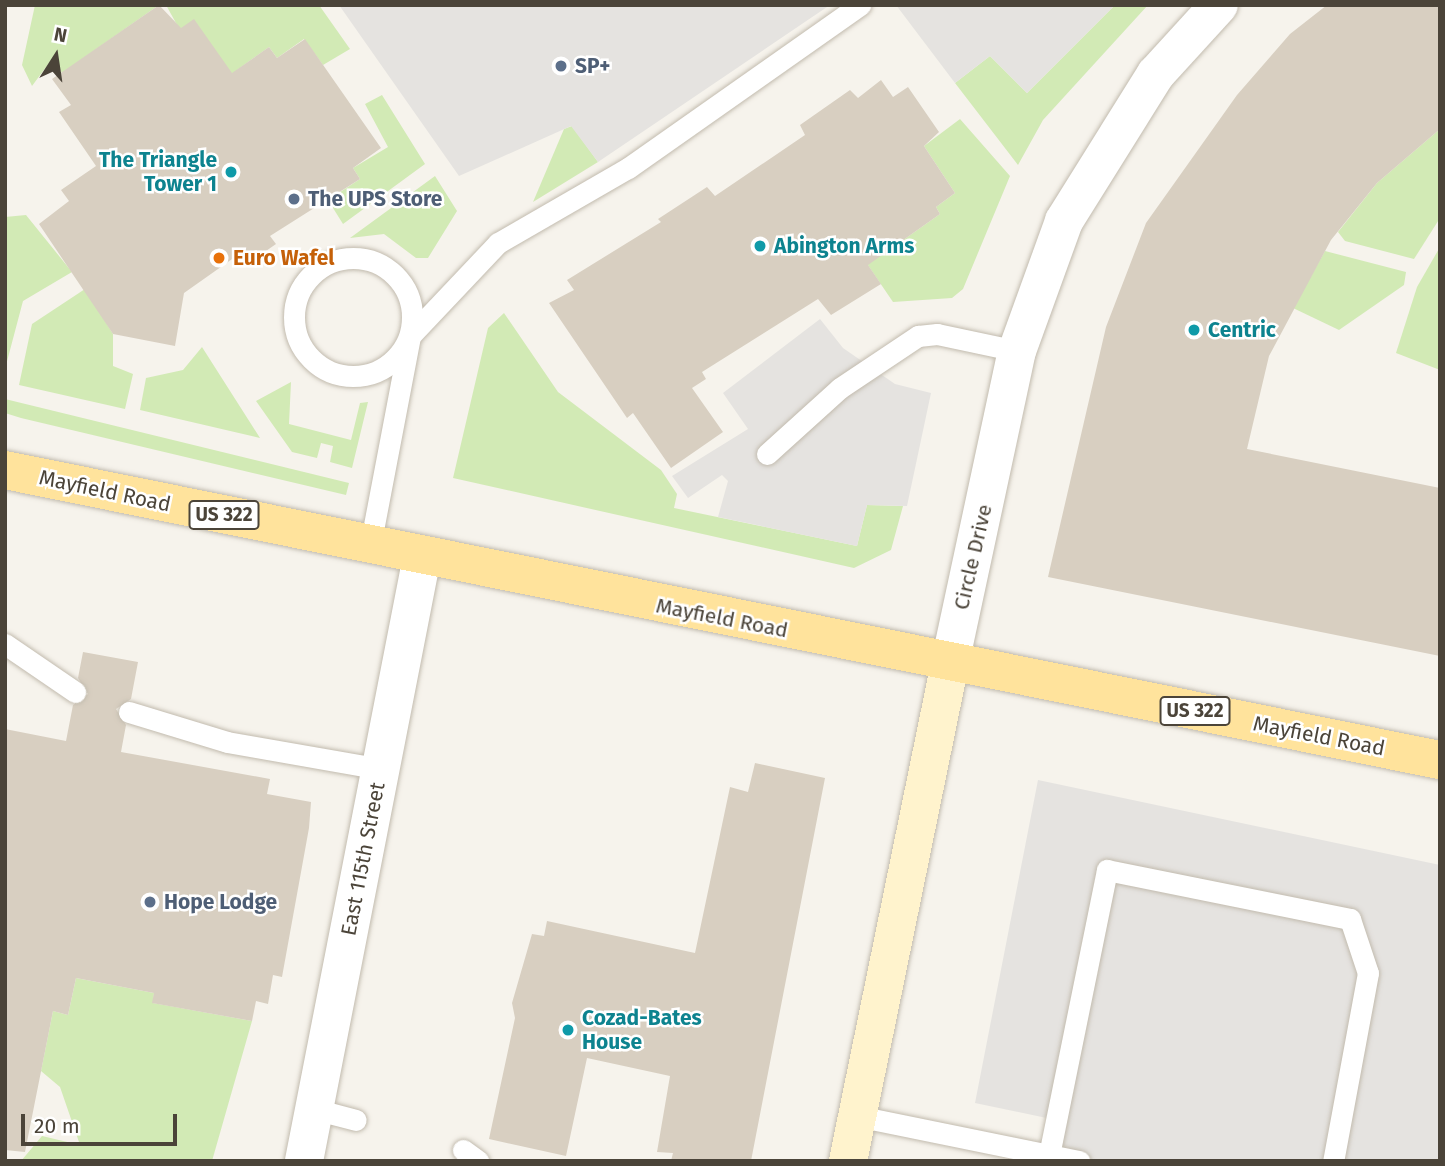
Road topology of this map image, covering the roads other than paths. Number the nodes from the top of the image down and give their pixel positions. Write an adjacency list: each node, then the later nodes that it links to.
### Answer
1 (860, 5): 3 (lane)
2 (1219, 5): 4 (street, Circle Drive)
3 (410, 336): 3 (lane); 7 (lane)
4 (1017, 351): 5 (lane); 10 (street, Circle Drive)
5 (767, 454)
6 (5, 470): 7 (main road, Mayfield Road / US 322)
7 (370, 546): 8 (main road, Mayfield Road / US 322)
8 (422, 557): 10 (main road, Mayfield Road / US 322); 14 (street, East 115th Street)
9 (5, 644): 11 (lane)
10 (950, 663): 13 (main road, Mayfield Road / US 322); 16 (street, Circle Drive)
11 (75, 692)
12 (129, 712): 14 (lane)
13 (1440, 760)
14 (380, 769): 15 (street, East 115th Street)
15 (314, 1109): 17 (lane); 19 (street, East 115th Street)
16 (857, 1116): 18 (lane); 20 (street, Circle Drive)
17 (356, 1120)
18 (1049, 1155): 21 (lane); 22 (lane)
19 (304, 1161)
20 (848, 1161)
21 (1079, 1161)
22 (1333, 1161)

